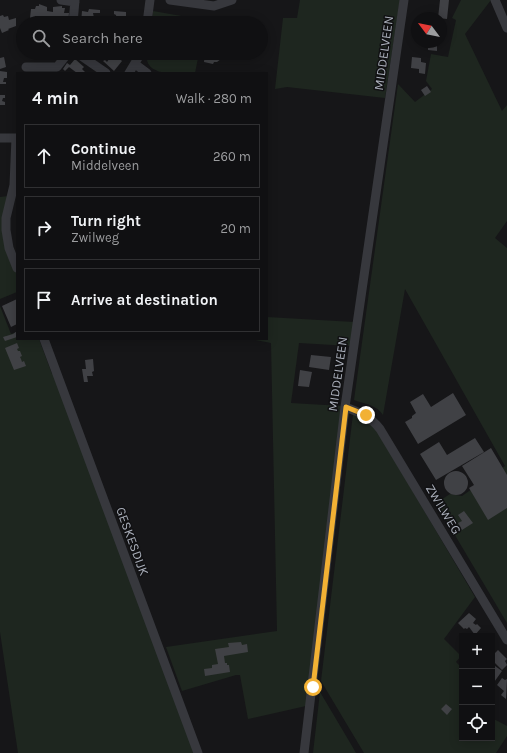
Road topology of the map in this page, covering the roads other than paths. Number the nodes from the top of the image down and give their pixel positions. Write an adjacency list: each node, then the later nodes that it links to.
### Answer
1 (61, 0): 7 (street)
2 (150, 0): 9 (street)
3 (170, 0): 4 (street)
4 (232, 0)
5 (404, 0): 23 (street, MIDDELVEEN)
6 (495, 0): 10 (street)
7 (75, 1): 8 (street)
8 (74, 16)
9 (147, 16)
10 (507, 28)
11 (62, 60): 15 (street)
12 (87, 60): 16 (street)
13 (137, 60): 14 (street)
14 (135, 64): 17 (street); 18 (street)
15 (26, 67)
16 (105, 72)
17 (130, 72)
18 (146, 72)
19 (0, 138): 20 (street)
20 (16, 138): 21 (street)
21 (16, 266)
22 (44, 340): 25 (street, GESKESDIJK)
23 (346, 407): 24 (street, ZWILWEG); 26 (street, MIDDELVEEN)
24 (507, 640)
25 (198, 753)
26 (304, 753)

